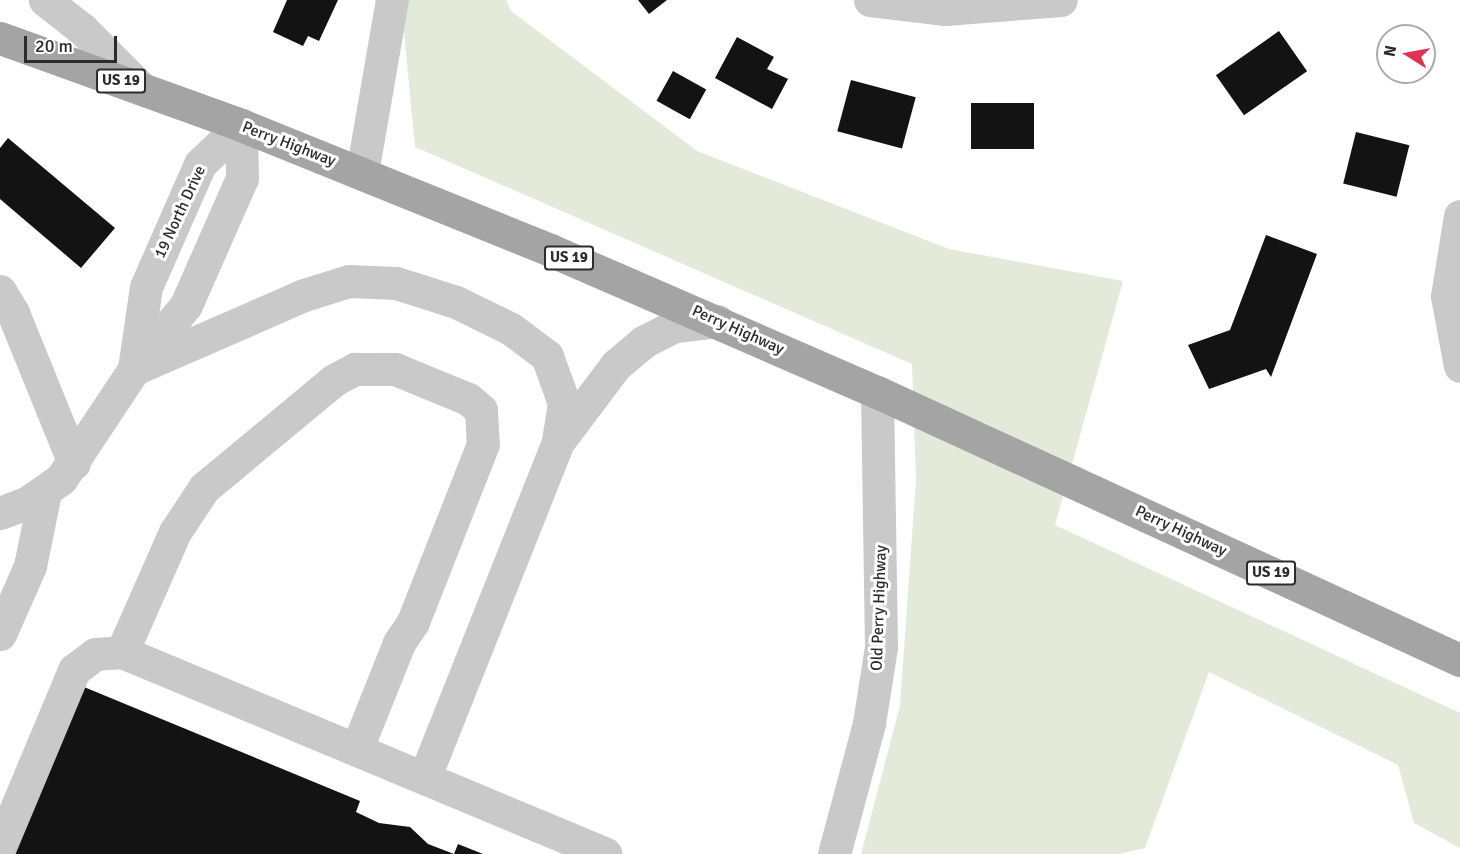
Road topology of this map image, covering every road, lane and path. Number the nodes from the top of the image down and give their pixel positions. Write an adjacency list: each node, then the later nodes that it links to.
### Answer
1 (45, 0): 6 (street)
2 (392, 0): 8 (street)
3 (870, 0): 4 (street)
4 (1061, 0)
5 (0, 39): 6 (main road, Perry Highway / US 19)
6 (142, 89): 7 (main road, Perry Highway / US 19)
7 (241, 125): 8 (main road, Perry Highway / US 19); 13 (street, 19 North Drive); 13 (street, 19 North Drive)
8 (362, 173): 11 (main road, Perry Highway / US 19)
9 (1460, 216): 12 (street)
10 (0, 291): 16 (street)
11 (718, 321): 14 (main road, Perry Highway / US 19); 15 (street)
12 (1460, 366)
13 (134, 369): 15 (street); 16 (street, 19 North Drive)
14 (877, 392): 21 (main road, Perry Highway / US 19); 26 (street, Old Perry Highway)
15 (558, 442): 23 (street)
16 (74, 463): 17 (street, 19 North Drive)
17 (45, 492): 18 (street, 19 North Drive); 19 (street)
18 (0, 513)
19 (0, 634)
20 (122, 651): 22 (street); 22 (street); 24 (street)
21 (1460, 660)
22 (357, 748): 23 (street)
23 (425, 776): 25 (street)
24 (0, 847)
25 (606, 854)
26 (834, 854)

